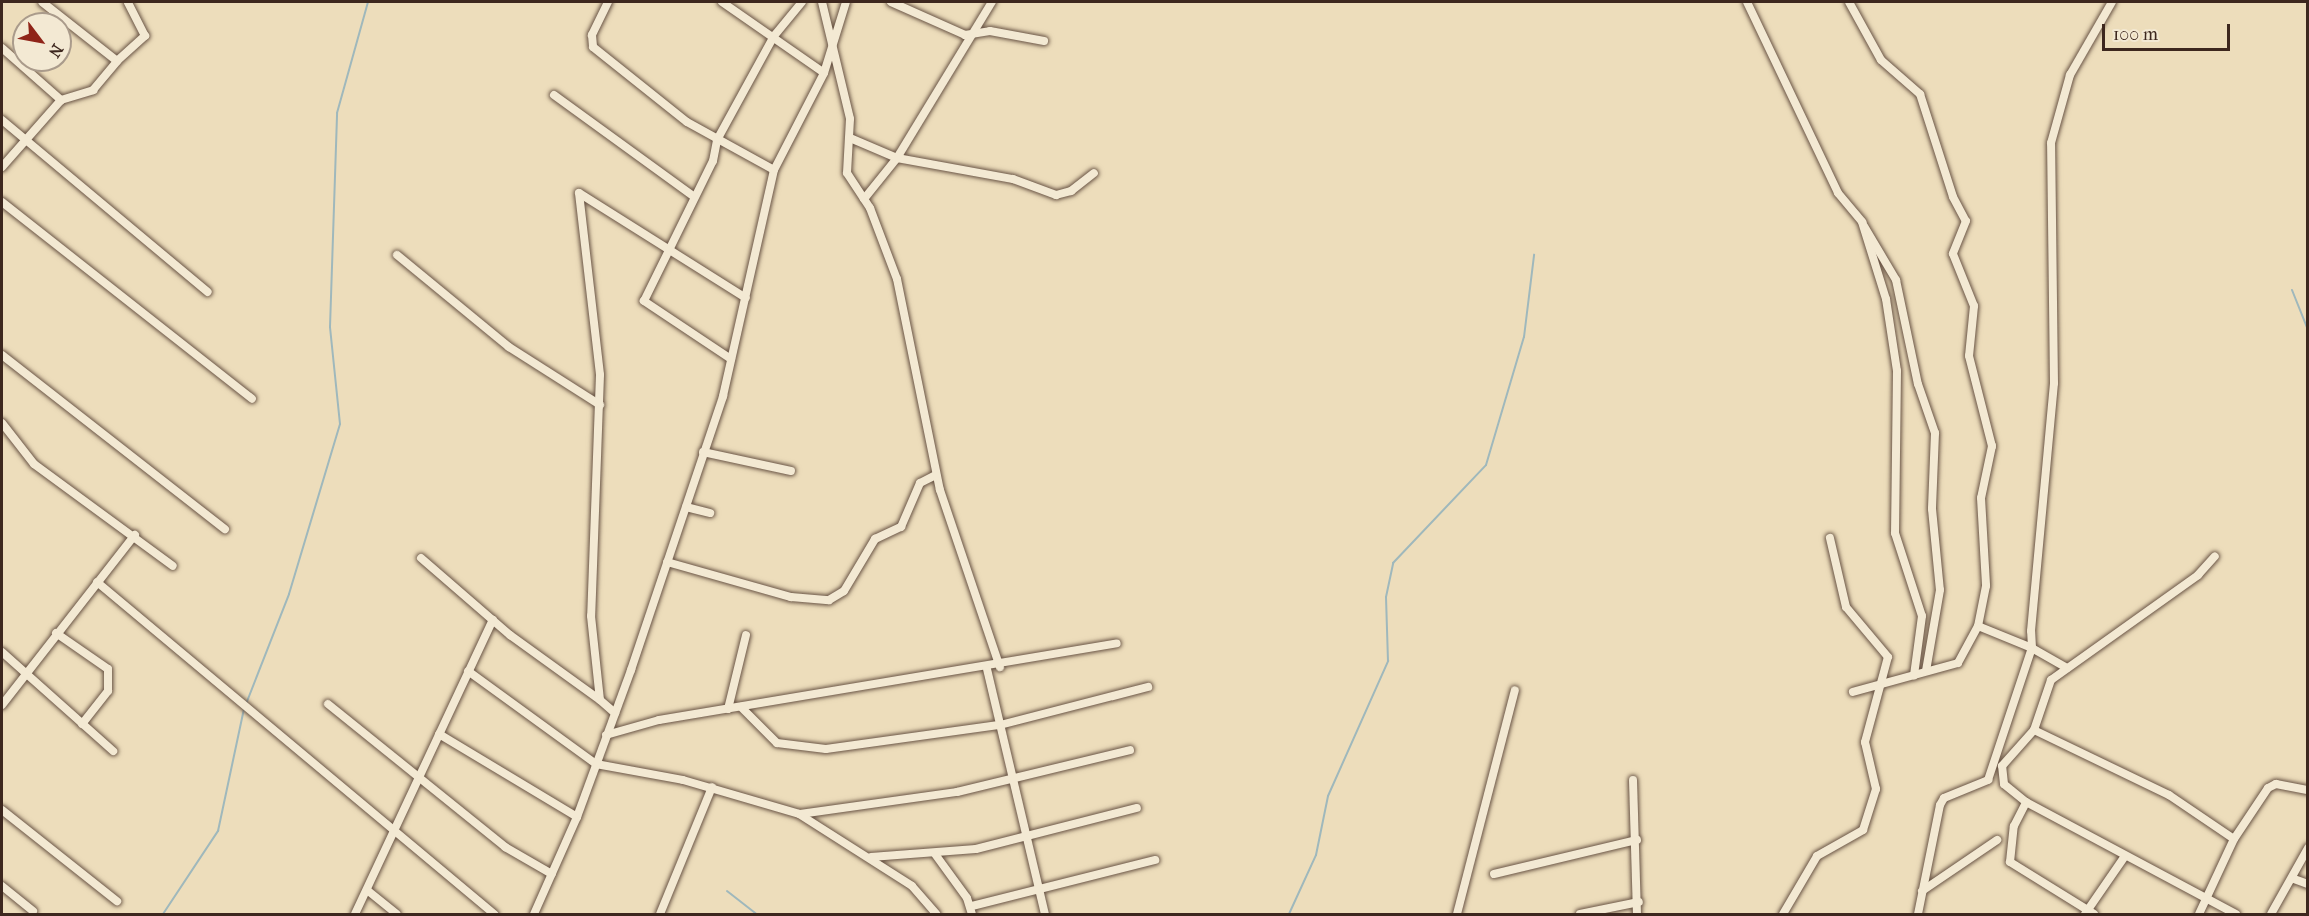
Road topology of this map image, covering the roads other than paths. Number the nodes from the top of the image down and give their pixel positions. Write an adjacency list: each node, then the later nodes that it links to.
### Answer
1 (42, 2): 18 (street)
2 (128, 2): 18 (street)
3 (608, 2): 25 (street)
4 (722, 2): 14 (street)
5 (802, 2): 14 (street)
6 (822, 2): 17 (street)
7 (846, 2): 17 (street)
8 (891, 2): 13 (street)
9 (992, 2): 13 (street)
10 (1747, 2): 33 (street)
11 (1849, 2): 57 (street)
12 (2112, 2): 61 (street)
13 (978, 33): 15 (street); 26 (street)
14 (774, 36): 19 (street); 25 (street)
15 (1044, 41)
16 (2, 48): 21 (street)
17 (833, 51): 19 (street); 23 (street)
18 (117, 61): 21 (street)
19 (824, 74): 28 (street)
20 (554, 95): 30 (street)
21 (62, 100): 24 (street)
22 (2, 120): 24 (street)
23 (850, 138): 26 (street); 31 (street)
24 (25, 139): 27 (street); 36 (street)
25 (717, 140): 28 (street); 30 (street)
26 (897, 158): 29 (street); 31 (street)
27 (2, 167)
28 (774, 170): 37 (street)
29 (1094, 173)
30 (693, 195): 34 (street)
31 (864, 200): 45 (street)
32 (2, 202): 40 (street)
33 (1863, 225): 67 (street); 69 (street)
34 (671, 250): 37 (street); 39 (street); 41 (street)
35 (397, 255): 41 (street)
36 (208, 292)
37 (746, 298): 39 (street)
38 (2, 355): 48 (street)
39 (731, 359): 43 (street)
40 (252, 399)
41 (600, 405): 74 (street)
42 (2, 423): 49 (street)
43 (704, 452): 44 (street); 46 (street)
44 (791, 471)
45 (936, 475): 53 (street); 63 (street)
46 (686, 507): 47 (street); 53 (street)
47 (710, 513)
48 (225, 529)
49 (135, 535): 54 (street); 55 (street)
50 (1830, 538): 70 (street)
51 (2215, 556): 64 (street)
52 (421, 558): 56 (street)
53 (667, 562): 79 (street)
54 (173, 566)
55 (97, 582): 58 (street); 98 (street)
56 (493, 620): 66 (street); 74 (street)
57 (1978, 626): 61 (street); 67 (street)
58 (56, 633): 68 (street); 80 (street)
59 (746, 635): 78 (street)
60 (1117, 643): 63 (street)
61 (2032, 648): 64 (street); 115 (street)
62 (2, 652): 68 (street)
63 (1000, 667): 65 (street)
64 (2067, 668): 82 (street)
65 (987, 669): 77 (street); 81 (street)
66 (468, 671): 83 (street); 87 (street)
67 (1926, 671): 69 (street)
68 (26, 673): 76 (street); 80 (street)
69 (1914, 675): 70 (street)
70 (1881, 684): 73 (street); 132 (street)
71 (1148, 687): 81 (street)
72 (1515, 690): 129 (street)
73 (1853, 692)
74 (600, 700): 79 (street)
75 (328, 704): 88 (street)
76 (2, 705)
77 (741, 707): 78 (street); 81 (street)
78 (728, 709): 84 (street)
79 (615, 712): 84 (street)
80 (82, 724): 86 (street)
81 (1000, 725): 90 (street)
82 (2034, 730): 93 (street); 100 (street)
83 (439, 734): 88 (street); 97 (street)
84 (606, 735): 87 (street)
85 (1130, 750): 90 (street)
86 (113, 751)
87 (596, 764): 91 (street); 97 (street)
88 (418, 777): 98 (street); 108 (street)
89 (1633, 780): 101 (street)
90 (1014, 781): 96 (street); 99 (street)
91 (712, 787): 96 (street); 126 (street)
92 (2307, 790): 100 (street)
93 (2026, 802): 106 (street); 121 (street)
94 (1137, 808): 99 (street)
95 (2, 810): 117 (street)
96 (799, 814): 105 (street)
97 (577, 817): 108 (street)
98 (392, 830): 114 (street); 124 (street)
99 (1027, 837): 104 (street); 113 (street)
100 (2234, 839): 116 (street)
101 (1637, 840): 109 (street); 118 (street)
102 (1997, 840): 115 (street)
103 (2307, 848): 110 (street)
104 (935, 854): 105 (street); 119 (street)
105 (870, 856): 127 (street)
106 (2126, 856): 116 (street); 121 (street)
107 (1155, 860): 113 (street)
108 (552, 874): 125 (street)
109 (1494, 874)
110 (2294, 879): 111 (street); 136 (street)
111 (2307, 884)
112 (2, 886): 120 (street)
113 (1039, 888): 119 (street); 128 (street)
114 (367, 890): 122 (street); 123 (street)
115 (1922, 891): 133 (street)
116 (2206, 899): 134 (street); 135 (street)
117 (117, 901)
118 (1639, 902): 130 (street); 131 (street)
119 (972, 910)
120 (33, 911)
121 (2089, 913)
122 (355, 915)
123 (397, 915)
124 (494, 915)
125 (534, 915)
126 (660, 915)
127 (936, 915)
128 (1045, 915)
129 (1457, 915)
130 (1580, 915)
131 (1638, 915)
132 (1783, 915)
133 (1918, 915)
134 (2199, 915)
135 (2236, 915)
136 (2271, 915)

